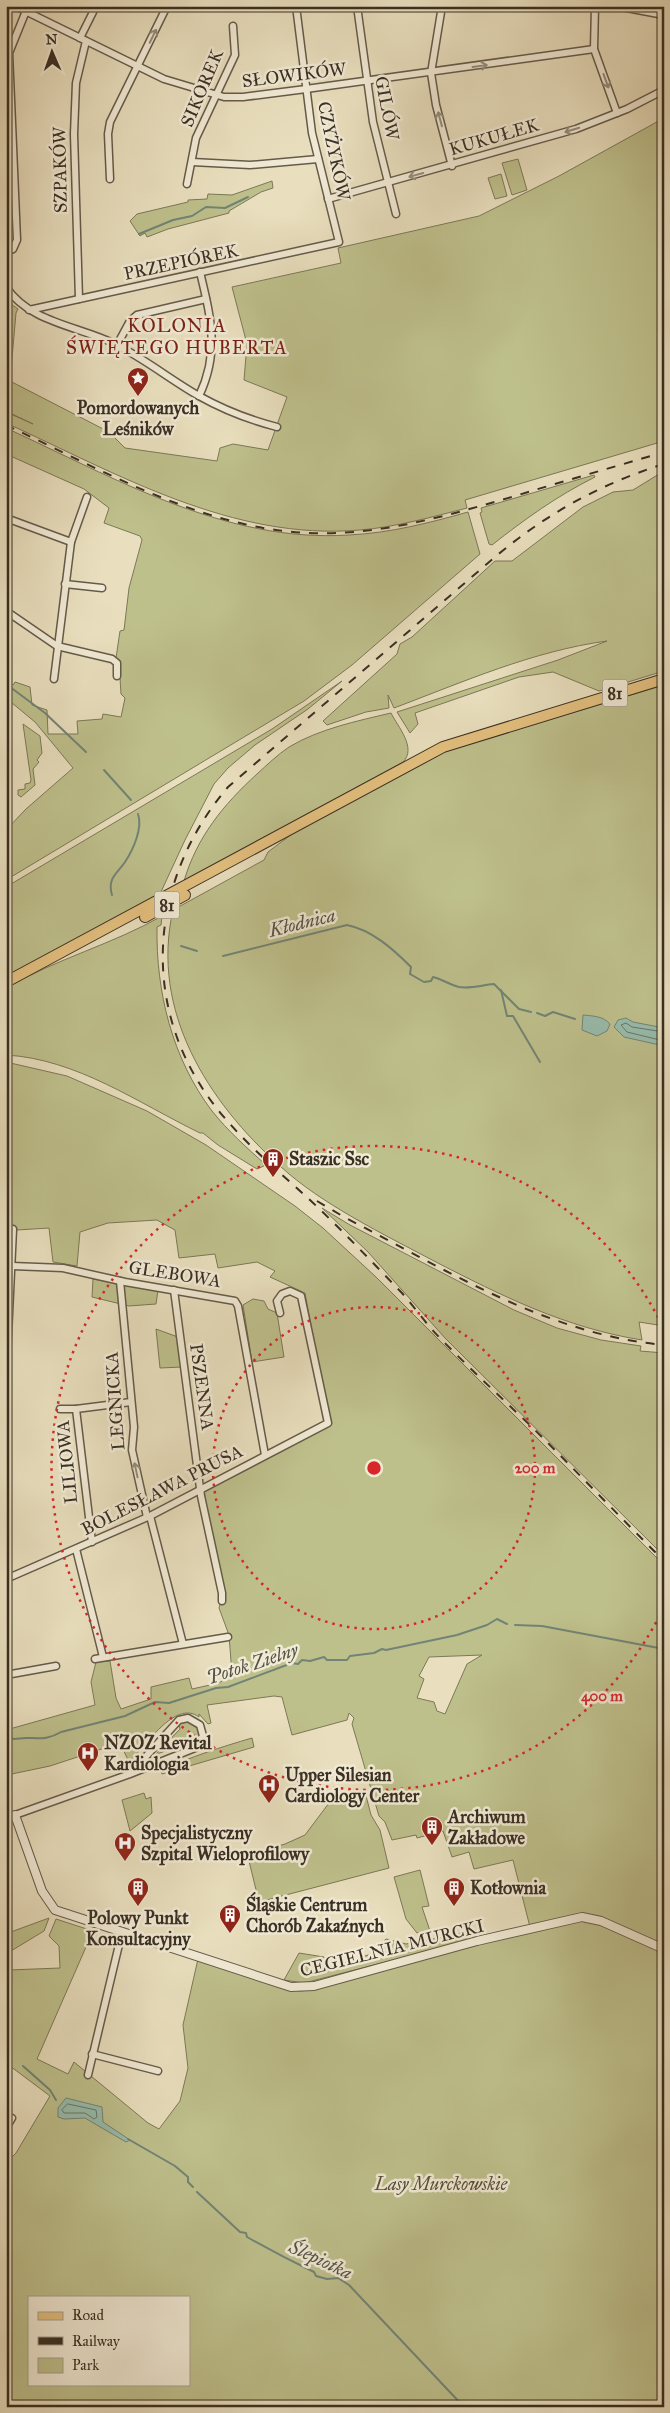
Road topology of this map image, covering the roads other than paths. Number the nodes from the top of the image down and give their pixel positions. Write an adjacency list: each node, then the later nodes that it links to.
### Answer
1 (15, 6): 10 (street, SŁOWIKÓW)
2 (34, 6): 10 (street)
3 (96, 6): 13 (street, SZPAKÓW)
4 (167, 6): 15 (street, one-way to 4)
5 (296, 6): 18 (street, CZYŻYKÓW)
6 (357, 6): 17 (street, GILÓW)
7 (442, 6): 16 (street)
8 (595, 6): 14 (street)
9 (616, 6): 11 (street)
10 (28, 12): 13 (street, SŁOWIKÓW); 31 (street)
11 (664, 15)
12 (233, 26): 20 (street, SIKOREK)
13 (83, 39): 15 (street, SŁOWIKÓW); 34 (street, SZPAKÓW)
14 (594, 49): 16 (street, SŁOWIKÓW, one-way to 14); 21 (street, one-way to 21)
15 (138, 66): 20 (street, SŁOWIKÓW); 25 (street)
16 (432, 73): 17 (street, SŁOWIKÓW); 24 (street, one-way to 16)
17 (366, 81): 18 (street, SŁOWIKÓW); 26 (street, GILÓW)
18 (306, 89): 20 (street, SŁOWIKÓW); 22 (street, CZYŻYKÓW)
19 (664, 90): 21 (street, KUKUŁEK)
20 (216, 95): 23 (street, SIKOREK)
21 (617, 113): 24 (street, KUKUŁEK, one-way to 24)
22 (318, 159): 23 (street); 28 (street, CZYŻYKÓW)
23 (192, 162): 27 (street, SIKOREK)
24 (452, 166): 26 (street, KUKUŁEK, one-way to 26)
25 (110, 180)
26 (387, 183): 28 (street, KUKUŁEK); 29 (street, GILÓW)
27 (187, 184)
28 (328, 198): 30 (street, CZYŻYKÓW)
29 (396, 214)
30 (339, 242): 32 (street, PRZEPIÓREK)
31 (6, 252)
32 (200, 272): 34 (street, PRZEPIÓREK); 35 (street)
33 (6, 287): 36 (street)
34 (78, 299): 36 (street, PRZEPIÓREK)
35 (206, 299): 37 (street); 38 (street)
36 (29, 310): 37 (street)
37 (116, 345): 38 (street)
38 (199, 396): 39 (street)
39 (277, 427)
40 (87, 497): 42 (street)
41 (6, 518): 42 (street)
42 (71, 542): 43 (street)
43 (65, 584): 44 (street); 46 (street)
44 (102, 588)
45 (6, 611): 46 (street)
46 (57, 646): 47 (street); 48 (street)
47 (118, 676)
48 (54, 679)
49 (664, 679): 50 (main road, 81)
50 (6, 982)
51 (10, 1230): 52 (street)
52 (12, 1266): 53 (street, GLEBOWA); 56 (street)
53 (120, 1281): 54 (street, GLEBOWA); 57 (street, LEGNICKA)
54 (174, 1290): 60 (street, GLEBOWA); 61 (street, PSZENNA)
55 (280, 1312): 60 (street, BOLESŁAWA PRUSA)
56 (6, 1378)
57 (132, 1402): 59 (street, LILIOWA); 62 (street, LEGNICKA, one-way to 57)
58 (60, 1409): 59 (street, LILIOWA)
59 (76, 1409): 63 (street, LILIOWA)
60 (264, 1455): 61 (street, BOLESŁAWA PRUSA)
61 (200, 1488): 62 (street, BOLESŁAWA PRUSA); 67 (street, PSZENNA)
62 (148, 1517): 63 (street, BOLESŁAWA PRUSA); 69 (street, LEGNICKA)
63 (92, 1542): 64 (street, BOLESŁAWA PRUSA)
64 (76, 1549): 66 (street, BOLESŁAWA PRUSA); 70 (street)
65 (6, 1561): 66 (street)
66 (7, 1579)
67 (222, 1601)
68 (228, 1637): 69 (street)
69 (184, 1644): 70 (street)
70 (103, 1657): 71 (street)
71 (95, 1659)
72 (56, 1666): 73 (street)
73 (6, 1675)
74 (130, 1774): 74 (street); 75 (street)
75 (14, 1815): 76 (street); 77 (street, CEGIELNIA MURCKI)
76 (6, 1818)
77 (122, 1932): 78 (street, CEGIELNIA MURCKI); 79 (street)
78 (664, 1949)
79 (92, 2054): 80 (street); 81 (street)
80 (158, 2071)
81 (88, 2075)
82 (12, 2118): 83 (street)
83 (6, 2128)

